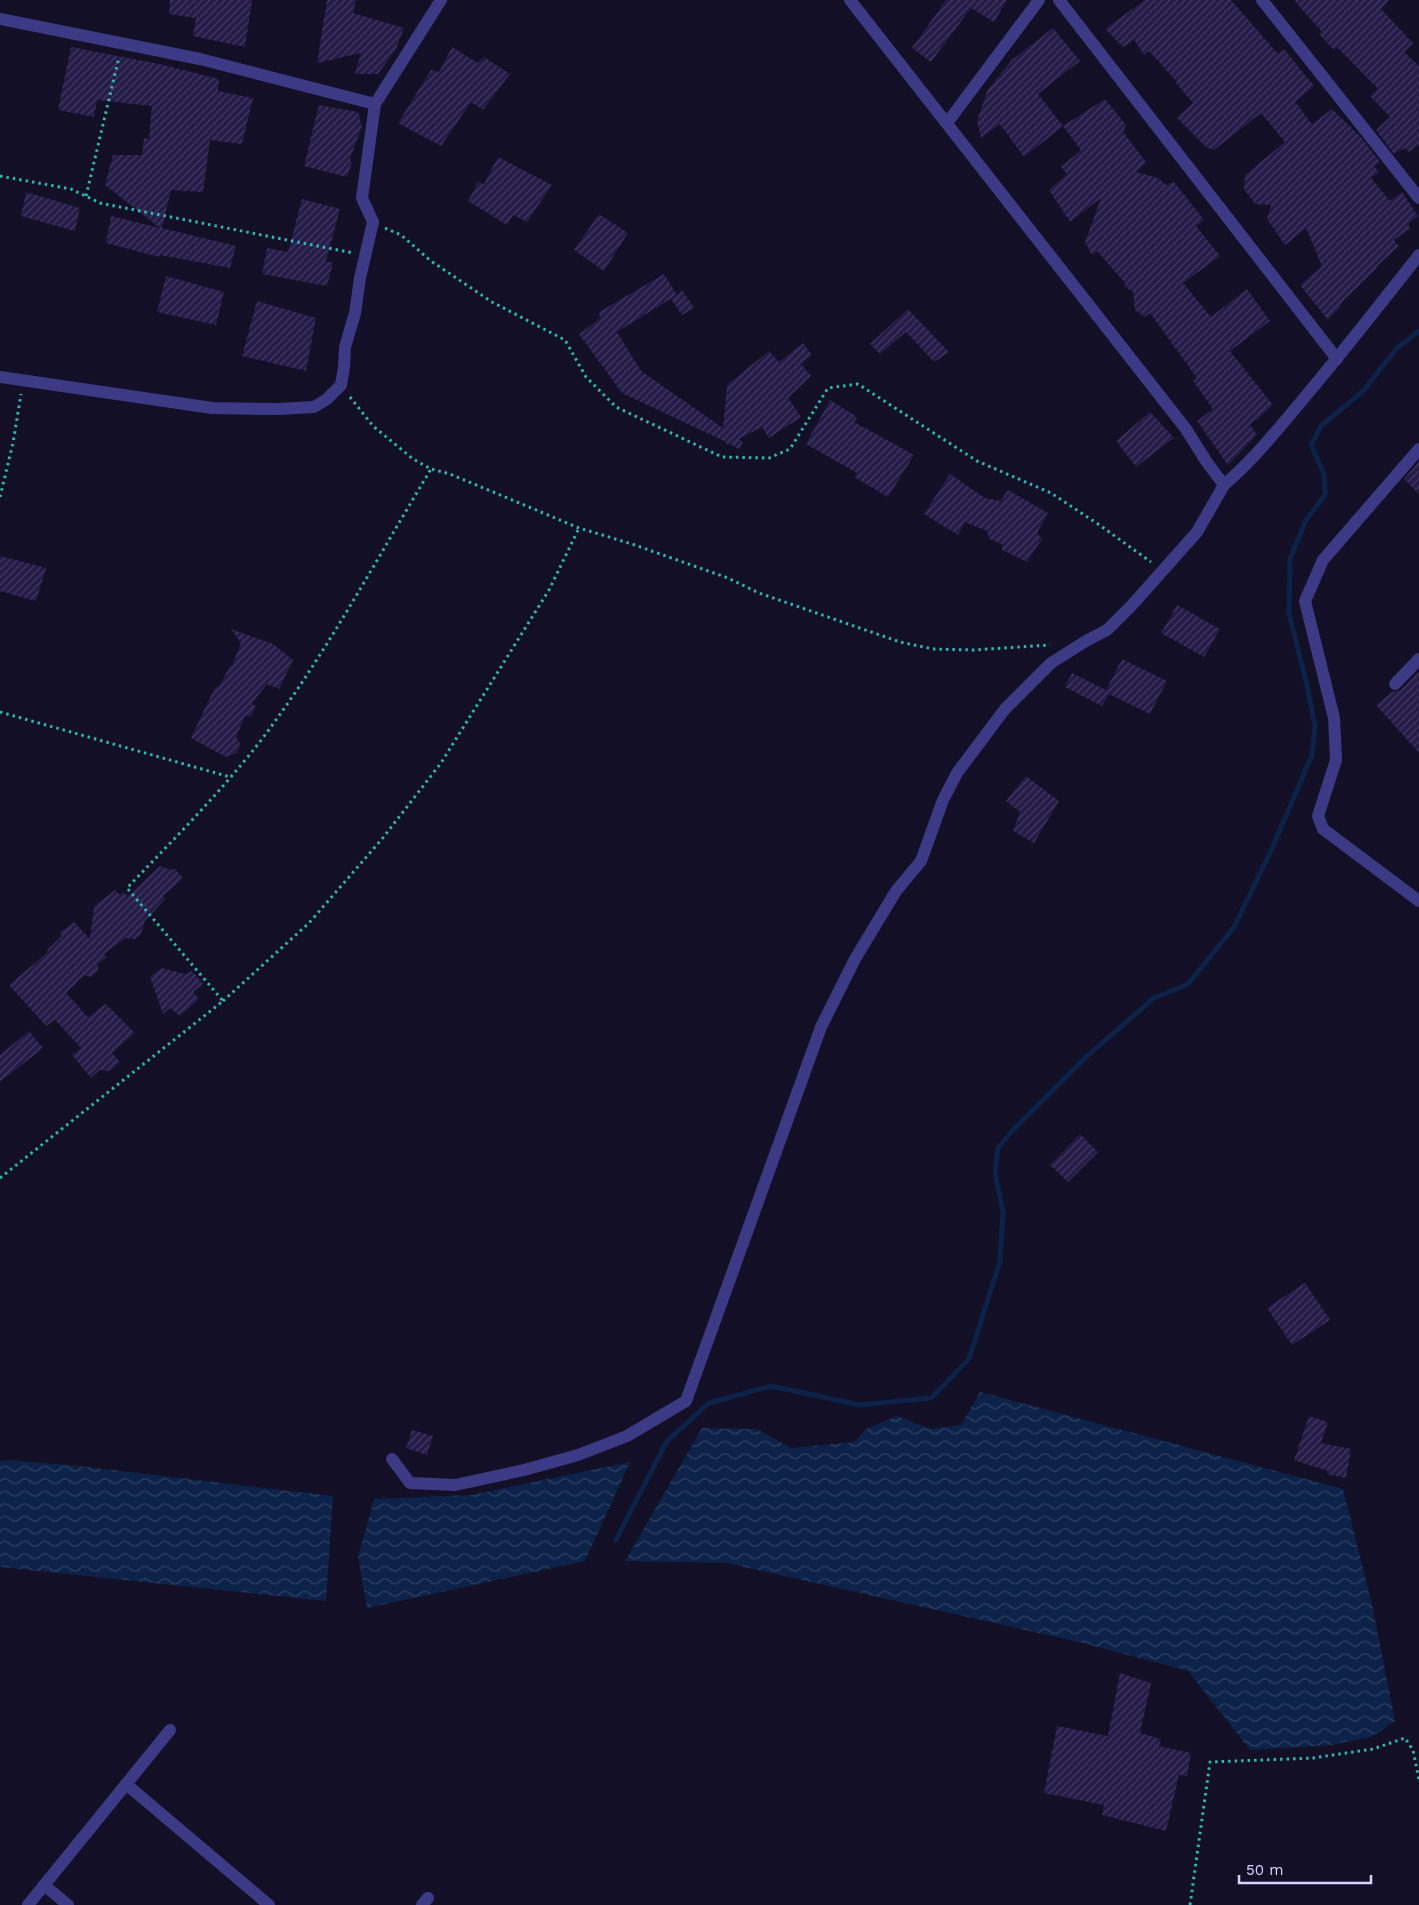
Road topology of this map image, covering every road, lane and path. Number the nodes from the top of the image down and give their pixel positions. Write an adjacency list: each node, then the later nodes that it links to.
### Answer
1 (441, 0): 8 (street)
2 (850, 0): 9 (street)
3 (1039, 0): 9 (street)
4 (1059, 0): 16 (street)
5 (1262, 0): 12 (street)
6 (0, 19): 7 (street)
7 (122, 44): 8 (street); 11 (path)
8 (375, 104): 13 (street)
9 (947, 123): 22 (street)
10 (0, 176): 11 (path)
11 (86, 196): 15 (path)
12 (1419, 198)
13 (373, 222): 15 (street); 25 (path)
14 (1419, 255): 16 (street)
15 (366, 256): 19 (street)
16 (1337, 359): 22 (street)
17 (0, 377): 18 (street)
18 (23, 381): 19 (street); 23 (path)
19 (340, 385): 21 (path)
20 (1419, 449): 31 (street)
21 (431, 469): 24 (path); 30 (path)
22 (1224, 485): 25 (street)
23 (0, 497)
24 (579, 528): 26 (path); 32 (path)
25 (1162, 570): 34 (street)
26 (1058, 644)
27 (1419, 659): 28 (street)
28 (1395, 684)
29 (0, 712): 30 (path)
30 (230, 777): 32 (path)
31 (1419, 901)
32 (223, 1001): 33 (path)
33 (0, 1178)
34 (392, 1458)
35 (170, 1730): 37 (street)
36 (1419, 1780): 42 (path)
37 (126, 1784): 38 (street); 41 (street)
38 (44, 1885): 39 (street); 40 (street)
39 (28, 1905)
40 (68, 1905)
41 (269, 1905)
42 (1190, 1905)

